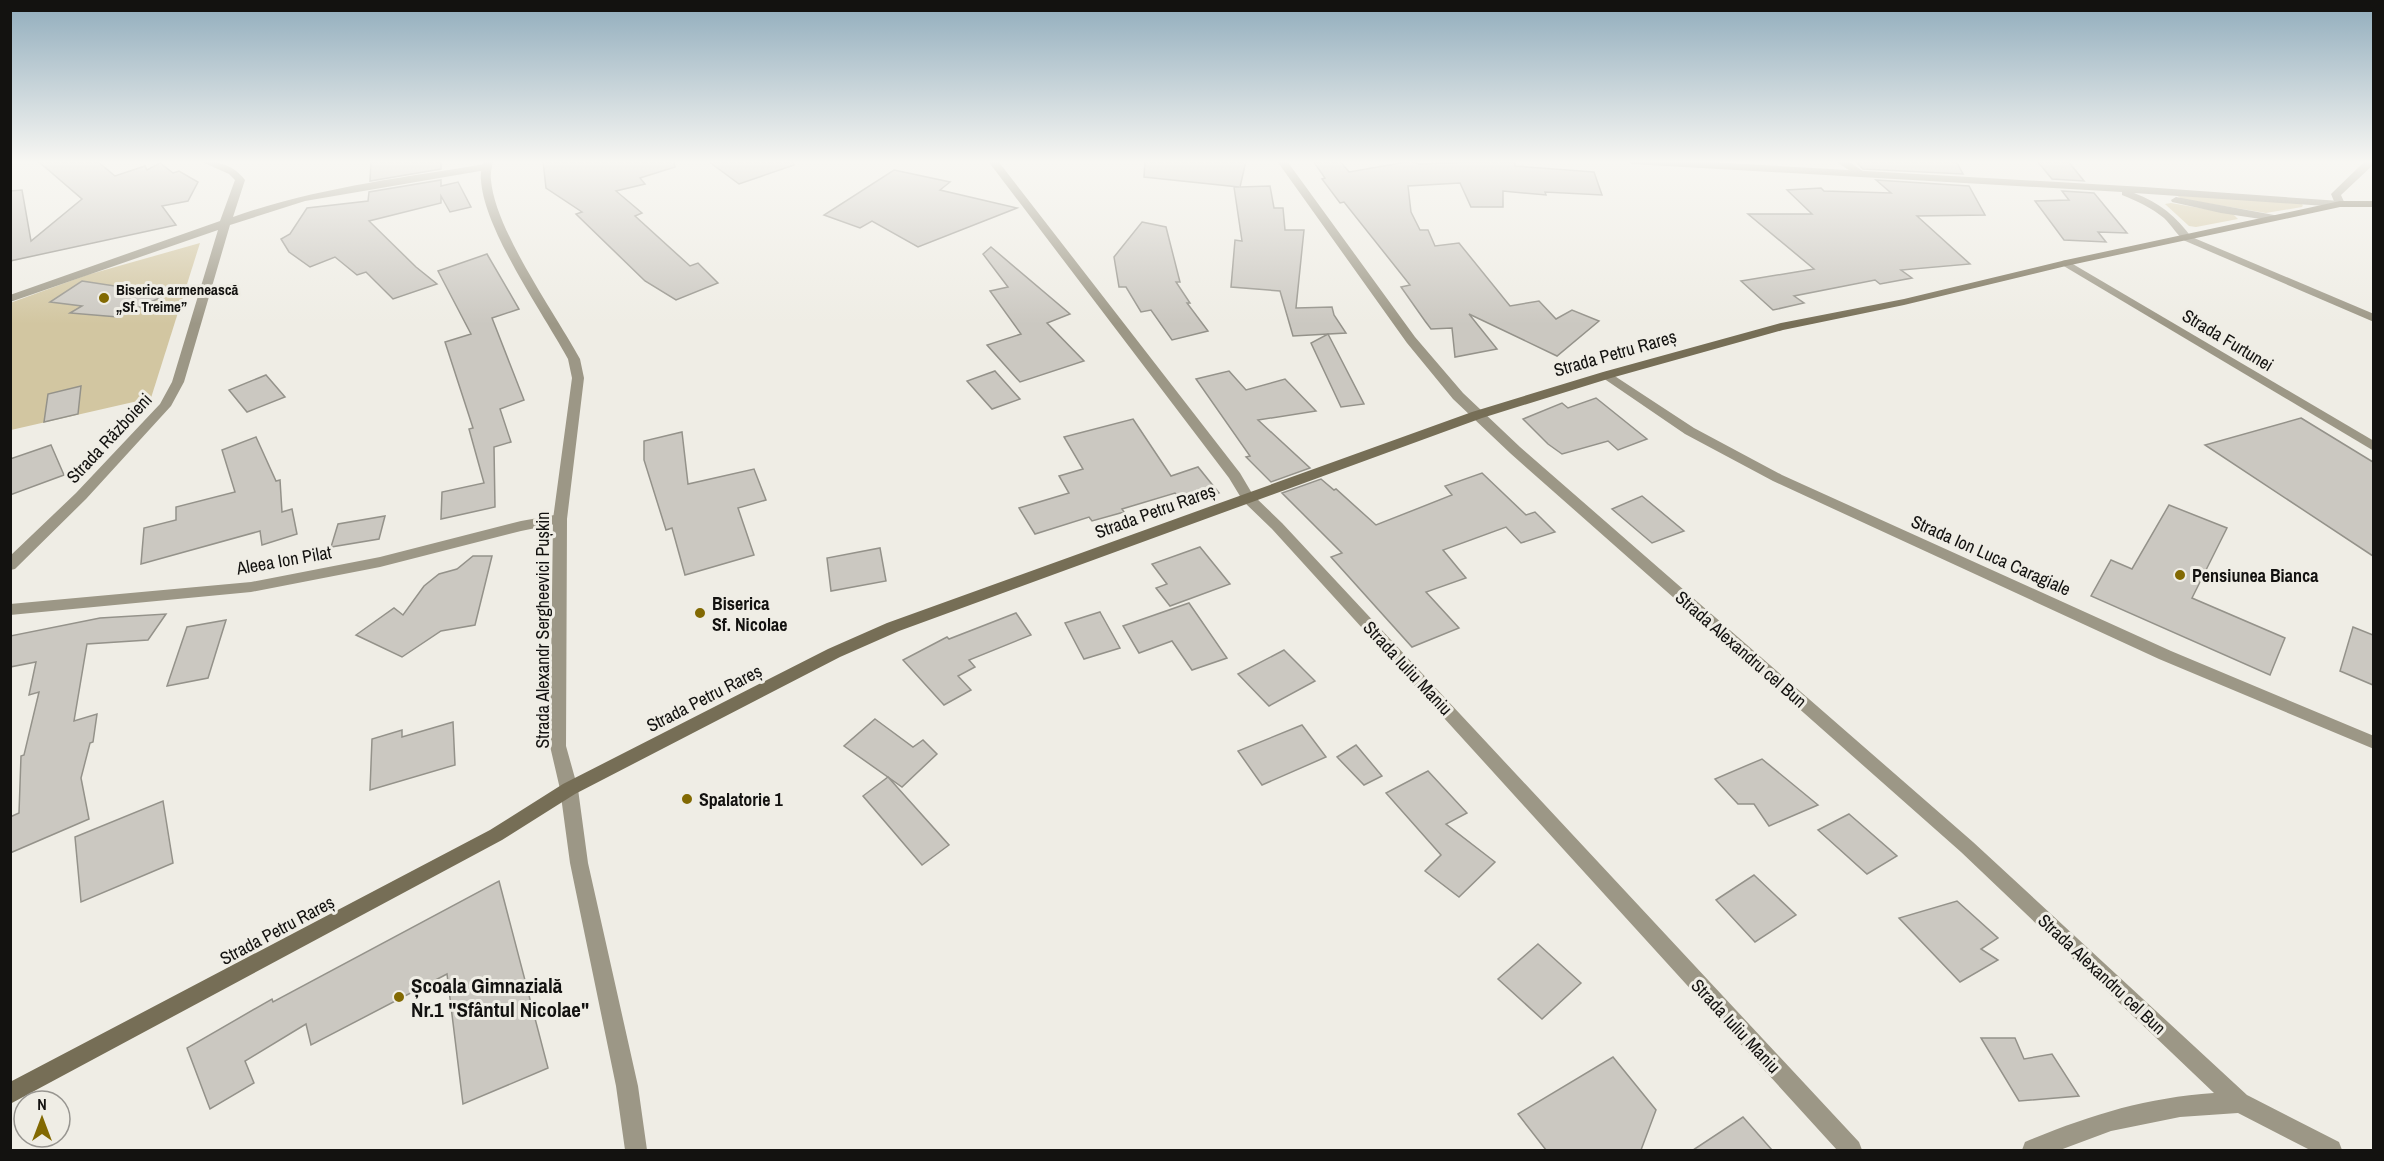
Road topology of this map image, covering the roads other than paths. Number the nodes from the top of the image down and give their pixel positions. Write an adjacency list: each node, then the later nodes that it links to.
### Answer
1 (227, 215): 10 (street, Strada Războieni)
2 (251, 215): 10 (street)
3 (495, 215): 19 (street, Strada Alexandr Sergheevici Pușkin)
4 (1035, 215): 18 (street, Strada Iuliu Maniu)
5 (1321, 215): 16 (street, Strada Alexandru cel Bun)
6 (2169, 215): 11 (street)
7 (2257, 215): 9 (street)
8 (2287, 215): 9 (main road, Strada Petru Rareș)
9 (2274, 218): 11 (main road, Strada Petru Rareș)
10 (224, 224): 13 (street); 20 (street, Strada Războieni)
11 (2187, 238): 12 (main road, Strada Petru Rareș); 14 (street)
12 (2066, 262): 15 (main road, Strada Petru Rareș); 17 (street, Strada Furtunei)
13 (10, 298)
14 (2373, 319)
15 (1607, 375): 16 (main road, Strada Petru Rareș); 22 (street, Strada Ion Luca Caragiale)
16 (1477, 415): 18 (main road, Strada Petru Rareș); 25 (street, Strada Alexandru cel Bun)
17 (2373, 447)
18 (1248, 498): 23 (main road, Strada Petru Rareș); 27 (street, Strada Iuliu Maniu)
19 (560, 519): 21 (street, Aleea Ion Pilat); 23 (street, Strada Alexandr Sergheevici Pușkin)
20 (10, 565)
21 (10, 610)
22 (2373, 743)
23 (569, 789): 24 (main road, Strada Petru Rareș); 26 (street, Strada Alexandr Sergheevici Pușkin)
24 (10, 1094)
25 (2239, 1102): 28 (street); 29 (street, Strada Alexandru cel Bun)
26 (636, 1150)
27 (1851, 1150)
28 (2033, 1150)
29 (2331, 1150)

